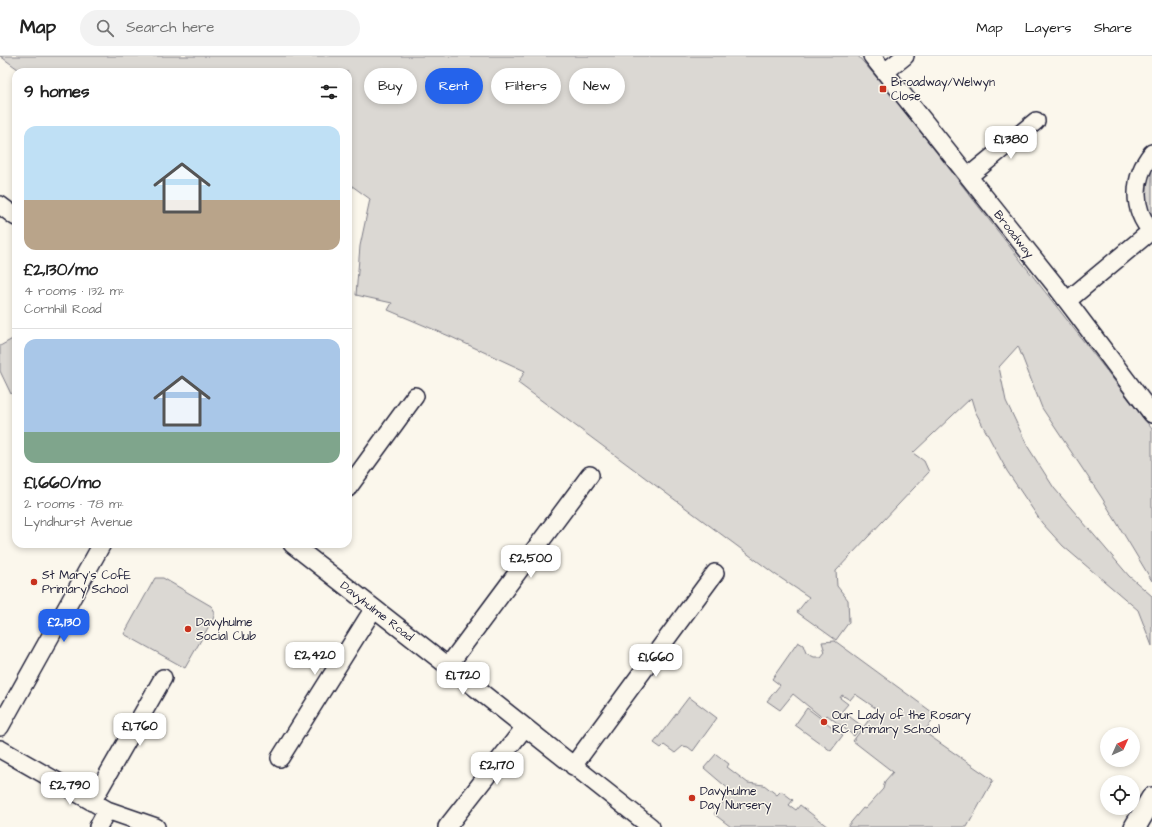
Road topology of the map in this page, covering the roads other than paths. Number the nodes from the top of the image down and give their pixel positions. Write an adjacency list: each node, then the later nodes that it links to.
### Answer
1 (872, 56): 3 (street, Broadway)
2 (905, 56): 3 (street)
3 (885, 72): 6 (street, Broadway)
4 (1036, 121): 6 (street)
5 (1152, 153): 7 (street)
6 (969, 176): 8 (street, Broadway)
7 (1151, 232): 8 (street)
8 (1067, 302): 10 (street, Broadway)
9 (415, 396): 12 (street)
10 (1152, 414)
11 (590, 475): 17 (street)
12 (352, 483)
13 (100, 548): 19 (street)
14 (301, 548): 16 (street, Davyhulme Road)
15 (715, 573): 23 (street)
16 (374, 608): 17 (street, Davyhulme Road); 22 (street)
17 (448, 666): 20 (street, Davyhulme Road)
18 (163, 678): 25 (street)
19 (0, 727)
20 (525, 727): 23 (street, Davyhulme Road); 29 (street)
21 (0, 749): 25 (street)
22 (280, 758)
23 (573, 766): 30 (street, Davyhulme Road)
24 (1152, 798): 31 (main road)
25 (92, 802): 26 (street)
26 (107, 810): 27 (street); 28 (street)
27 (98, 827)
28 (156, 827)
29 (446, 827)
30 (651, 827)
31 (1135, 827)

